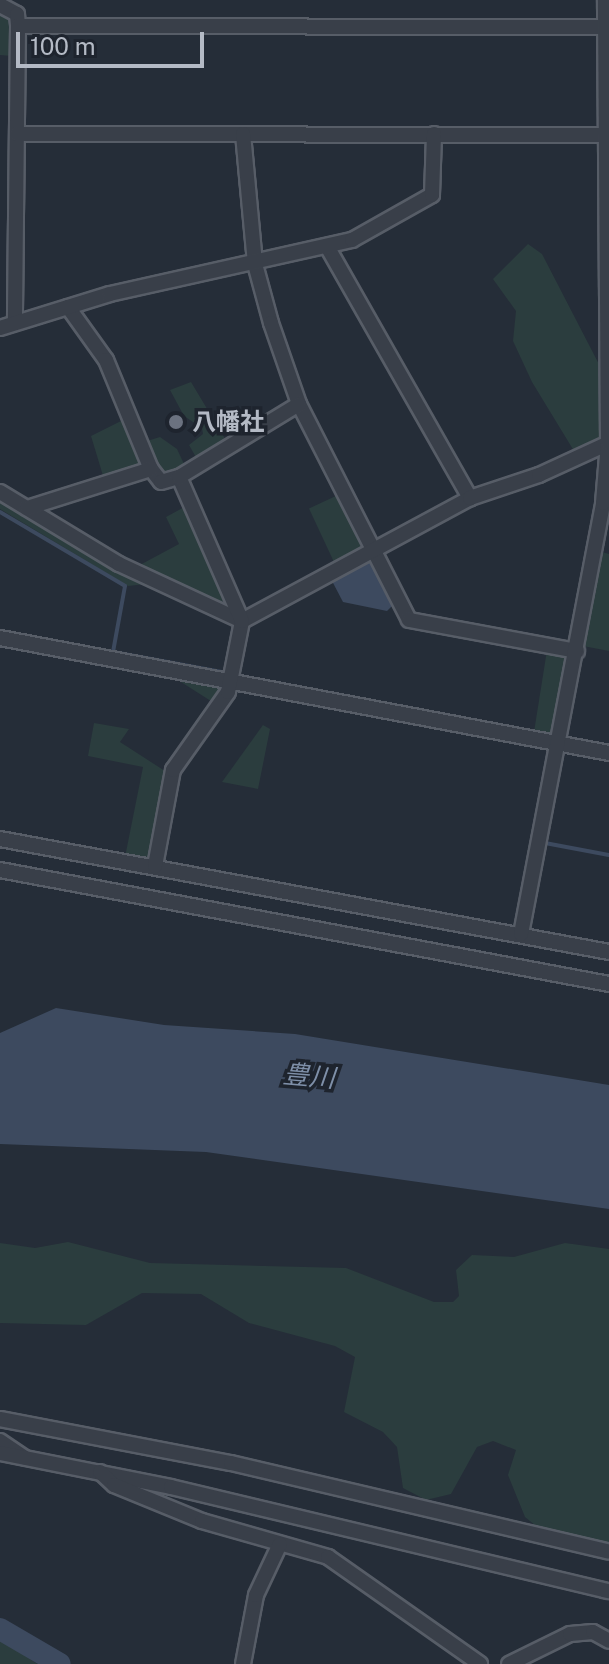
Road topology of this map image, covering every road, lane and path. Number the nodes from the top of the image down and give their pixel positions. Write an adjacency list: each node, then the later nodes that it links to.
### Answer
1 (605, 0): 4 (street)
2 (0, 5): 3 (street)
3 (18, 26): 4 (street); 5 (street)
4 (607, 27): 8 (street)
5 (17, 134): 6 (street); 10 (street)
6 (243, 134): 7 (street); 12 (street)
7 (434, 134): 8 (street); 11 (street)
8 (607, 135): 16 (street)
9 (0, 163): 10 (street)
10 (17, 164): 14 (street)
11 (328, 248): 12 (street); 22 (street)
12 (255, 264): 13 (street); 17 (street)
13 (68, 307): 14 (street); 19 (street)
14 (15, 323): 15 (street)
15 (0, 328)
16 (607, 346): 18 (street)
17 (299, 404): 20 (street); 25 (street)
18 (608, 443): 22 (street); 24 (street)
19 (151, 469): 20 (street); 23 (street)
20 (179, 477): 26 (street)
21 (0, 492): 23 (street)
22 (470, 498): 25 (street)
23 (27, 508): 26 (street)
24 (603, 546): 28 (street)
25 (371, 551): 26 (street); 28 (street)
26 (242, 621): 29 (street)
27 (0, 638): 29 (street)
28 (577, 651): 30 (street)
29 (232, 682): 30 (street); 33 (street)
30 (559, 743): 31 (street); 35 (street)
31 (609, 753)
32 (0, 839): 33 (street)
33 (155, 866): 35 (street)
34 (0, 870): 37 (street)
35 (521, 934): 36 (street)
36 (609, 952)
37 (609, 984)
38 (0, 1419): 44 (street)
39 (0, 1441): 41 (street)
40 (0, 1453): 41 (street)
41 (24, 1457): 42 (street)
42 (99, 1471): 43 (street); 45 (street)
43 (280, 1544): 47 (street); 48 (street)
44 (609, 1552)
45 (609, 1591)
46 (609, 1641): 49 (street)
47 (243, 1664)
48 (480, 1664)
49 (509, 1664)

